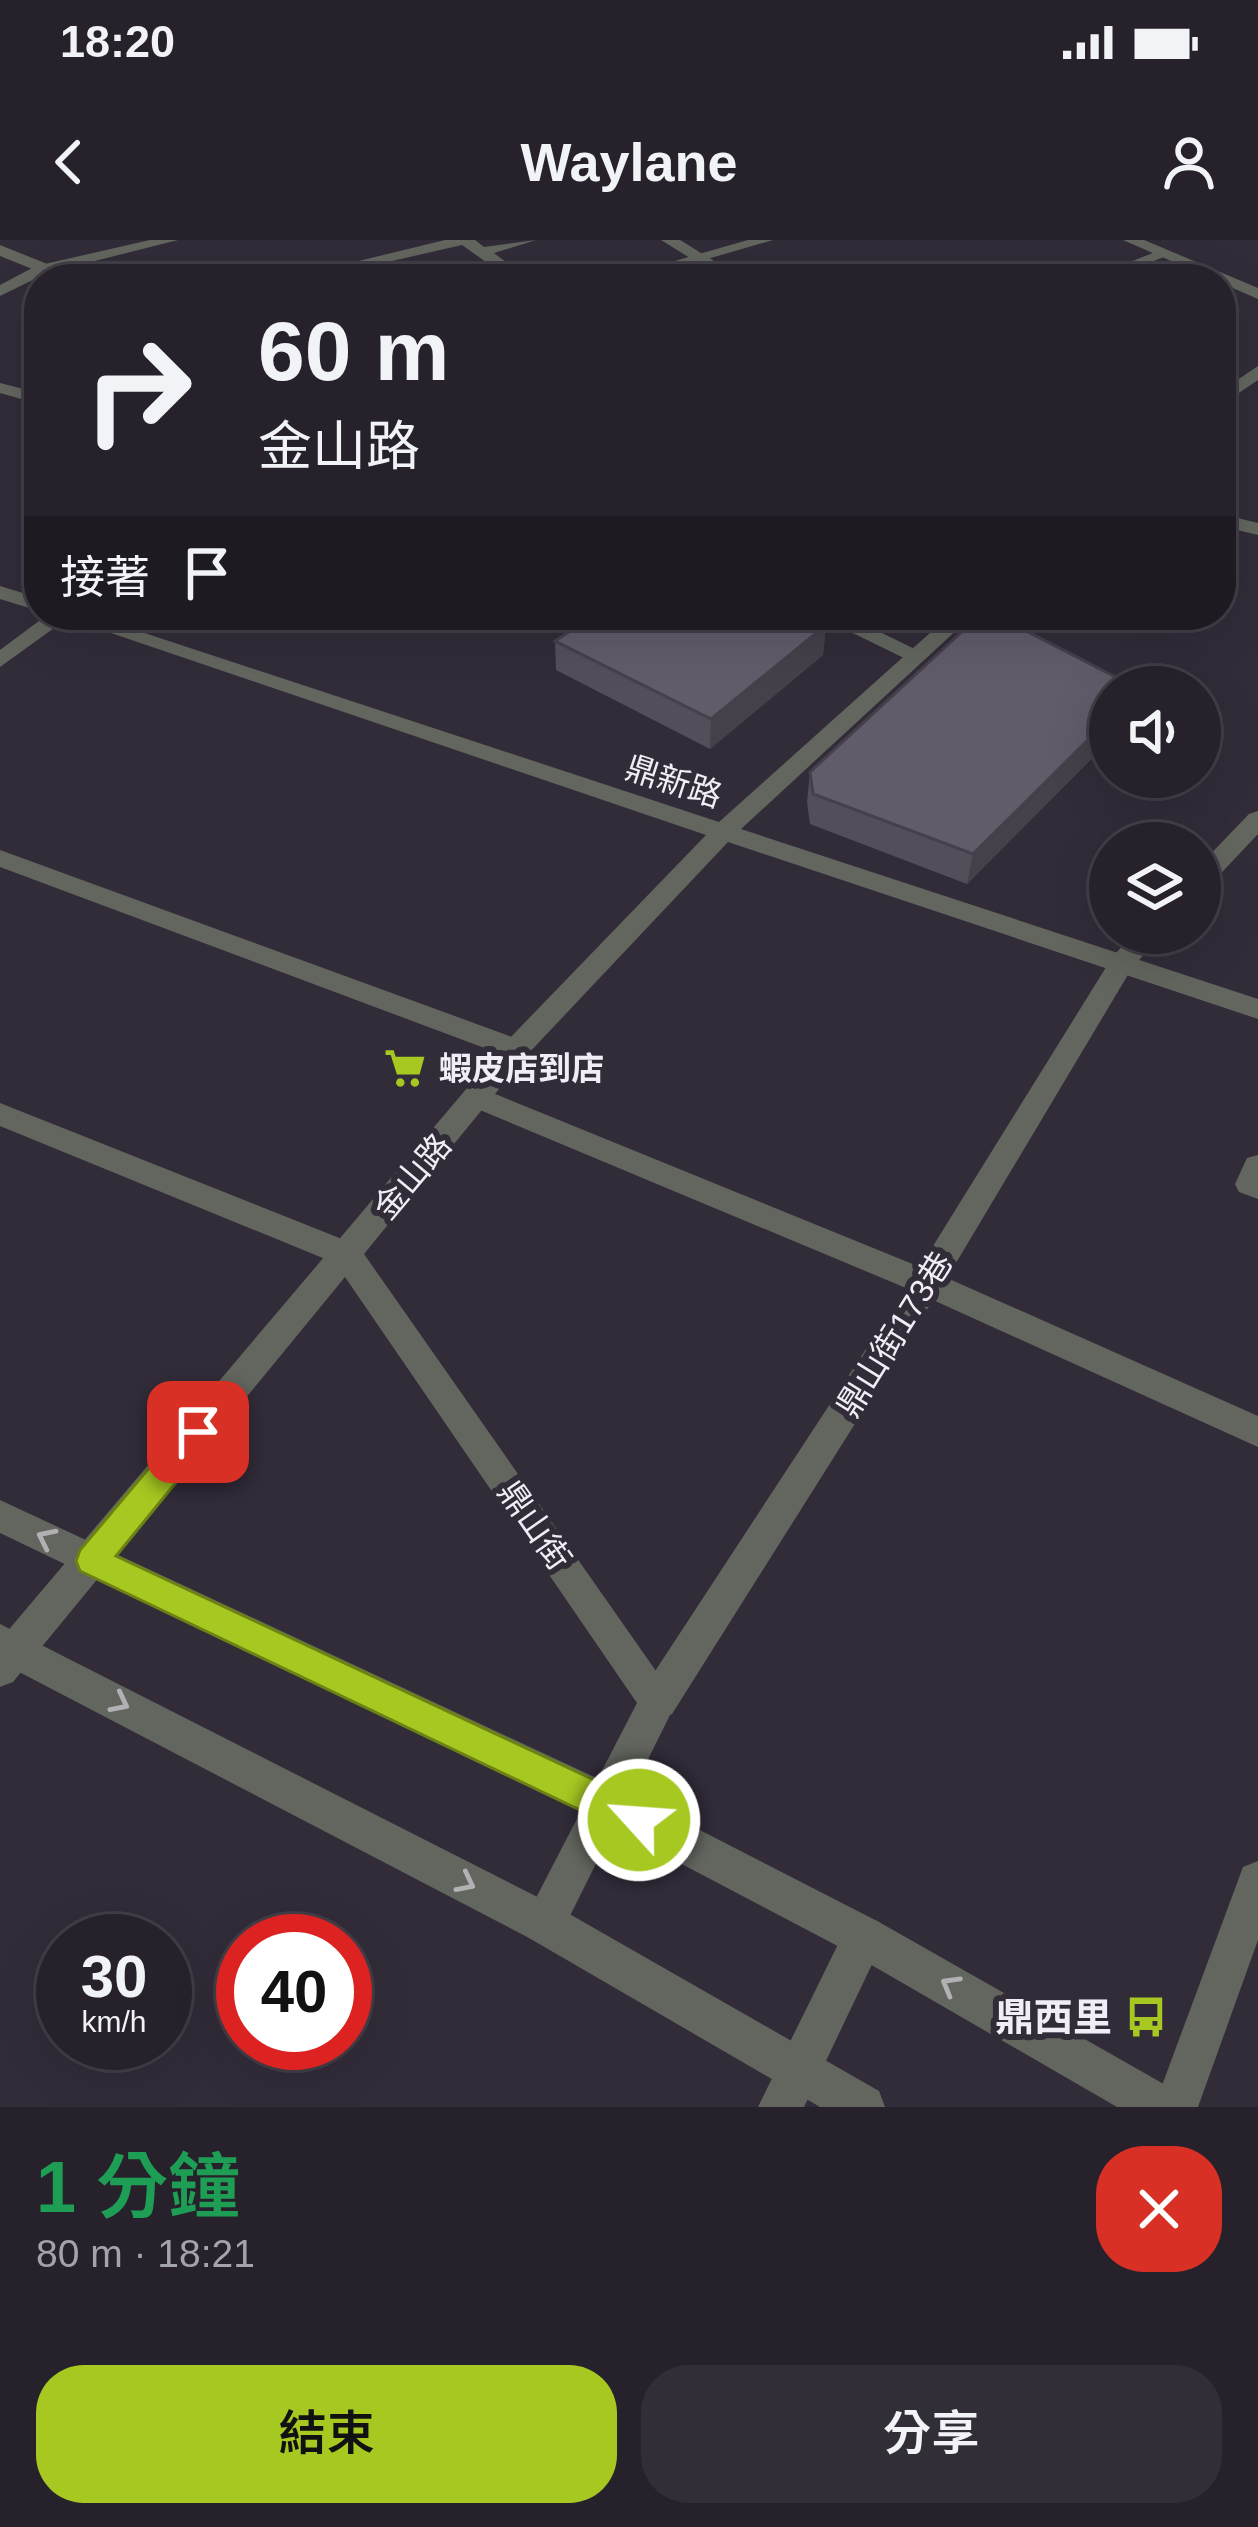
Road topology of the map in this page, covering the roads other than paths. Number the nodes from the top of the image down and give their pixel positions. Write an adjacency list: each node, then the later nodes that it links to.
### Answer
1 (170, 240): 12 (street)
2 (465, 240): 8 (street); 13 (street)
3 (528, 240): 8 (street)
4 (669, 240): 10 (street)
5 (765, 240): 10 (street)
6 (1131, 240): 9 (street)
7 (0, 250): 11 (street)
8 (481, 252): 14 (street)
9 (1163, 254): 17 (street); 18 (street)
10 (698, 258): 15 (street); 16 (street)
11 (31, 264)
12 (64, 264)
13 (358, 264)
14 (498, 264)
15 (676, 264)
16 (709, 264)
17 (1136, 264)
18 (1187, 264)
19 (43, 630): 24 (street)
20 (110, 630): 26 (street, 鼎新路)
21 (860, 630): 23 (street)
22 (945, 630): 23 (street, 金山路)
23 (916, 655): 26 (street, 金山路)
24 (0, 659)
25 (1258, 819): 27 (street)
26 (723, 832): 30 (street, 鼎新路); 32 (street, 金山路)
27 (1221, 858)
28 (0, 859): 32 (street)
29 (1130, 954): 30 (street, 鼎山街173巷)
30 (1122, 962): 31 (street, 鼎新路); 38 (street, 鼎山街173巷)
31 (1258, 1010)
32 (516, 1049): 33 (street, 金山路)
33 (478, 1098): 37 (street, 金山路); 38 (street)
34 (0, 1114): 37 (street)
35 (1258, 1166): 36 (street)
36 (1258, 1187)
37 (346, 1255): 41 (street, 金山路); 43 (street, 鼎山街)
38 (927, 1283): 39 (street); 43 (street, 鼎山街173巷)
39 (1258, 1432)
40 (0, 1516): 41 (street, one-way to 40)
41 (92, 1561): 42 (street, 金山路); 44 (street)
42 (5, 1654): 46 (street, one-way to 46)
43 (658, 1701): 44 (street)
44 (604, 1802): 46 (street); 47 (street)
45 (1258, 1882): 51 (street)
46 (544, 1923): 48 (street)
47 (864, 1936): 48 (street); 50 (street, one-way to 47)
48 (789, 2087): 49 (street)
49 (863, 2107)
50 (1160, 2107)
51 (1176, 2107)

